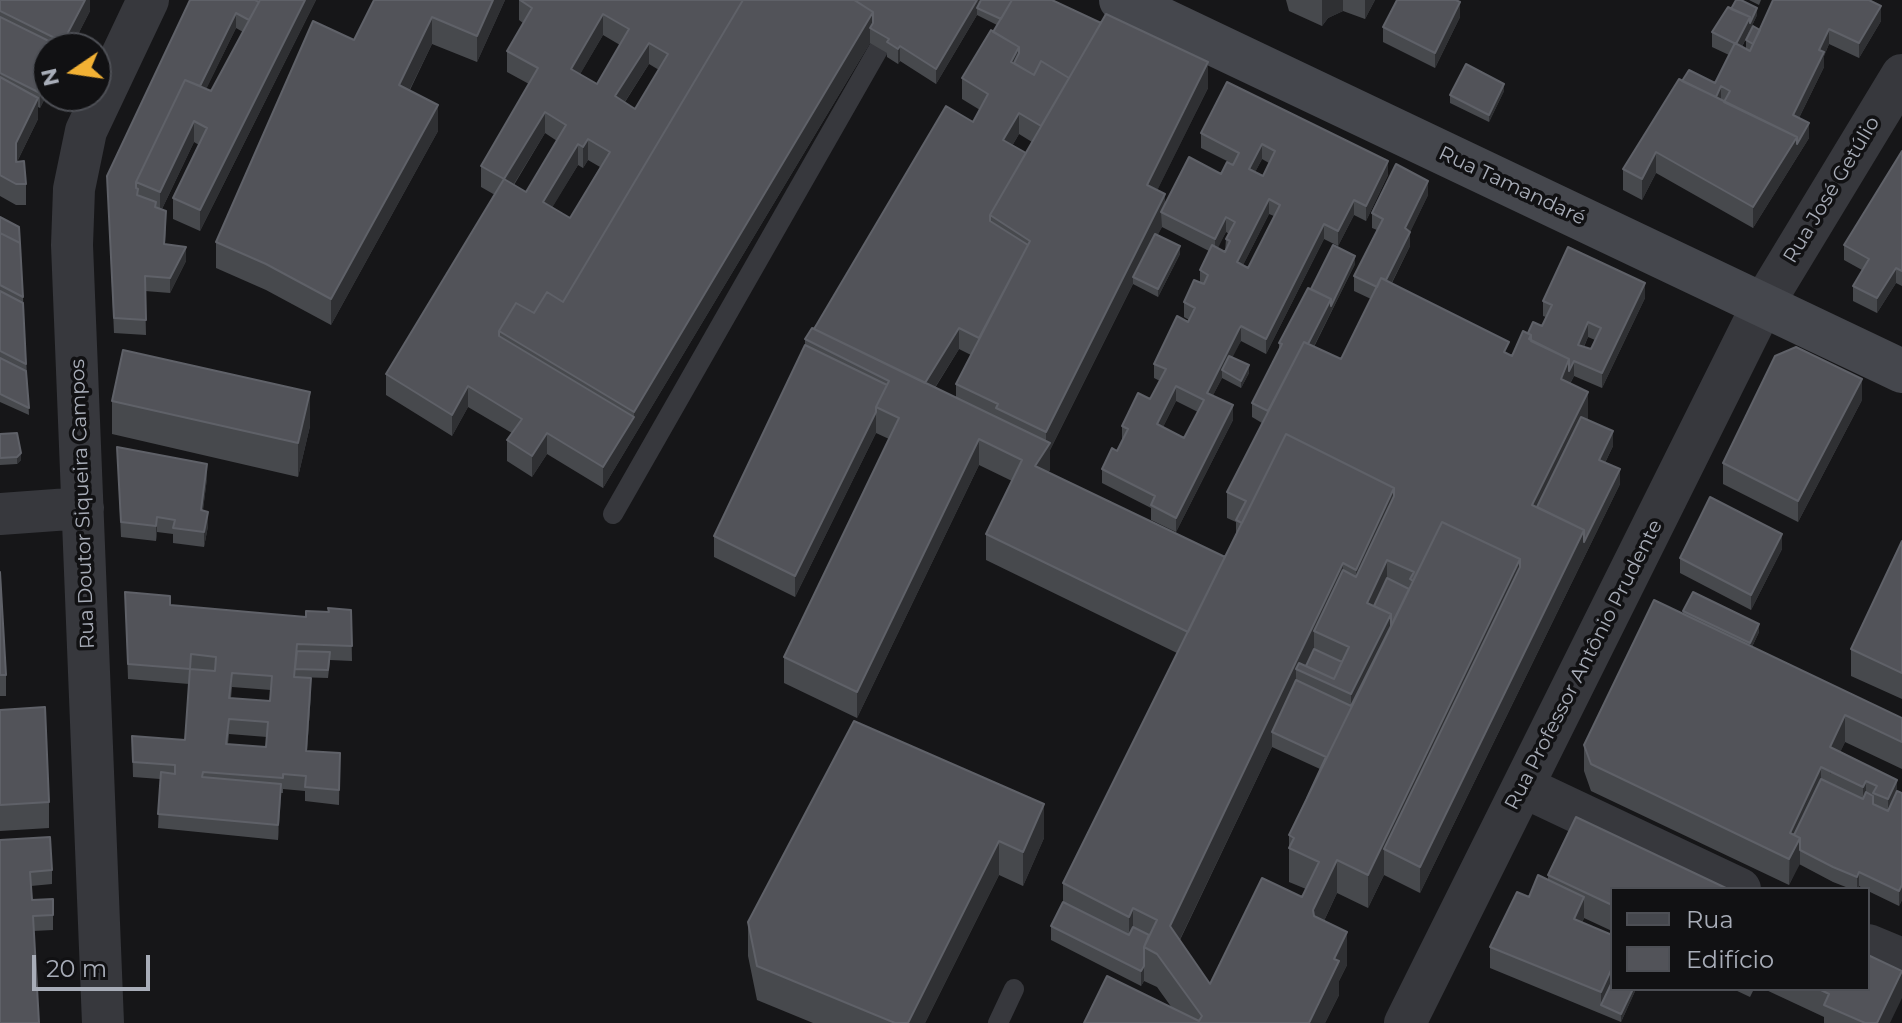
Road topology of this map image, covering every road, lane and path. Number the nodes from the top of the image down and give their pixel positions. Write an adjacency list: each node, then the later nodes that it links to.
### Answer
1 (148, 0): 7 (street, Rua Doutor Siqueira Campos)
2 (1121, 0): 5 (street, Rua Tamandaré)
3 (879, 48): 9 (lane)
4 (1902, 75): 5 (street, Rua José Getúlio)
5 (1762, 306): 6 (street, Rua Tamandaré); 10 (street, Rua Professor Antônio Prudente)
6 (1902, 371)
7 (83, 508): 8 (street); 15 (street, Rua Doutor Siqueira Campos)
8 (0, 514)
9 (613, 514)
10 (1524, 787): 11 (street); 17 (street, Rua Professor Antônio Prudente)
11 (1736, 887)
12 (1870, 946): 13 (street)
13 (1902, 959)
14 (1014, 989): 16 (lane)
15 (103, 1023)
16 (998, 1023)
17 (1405, 1023)

